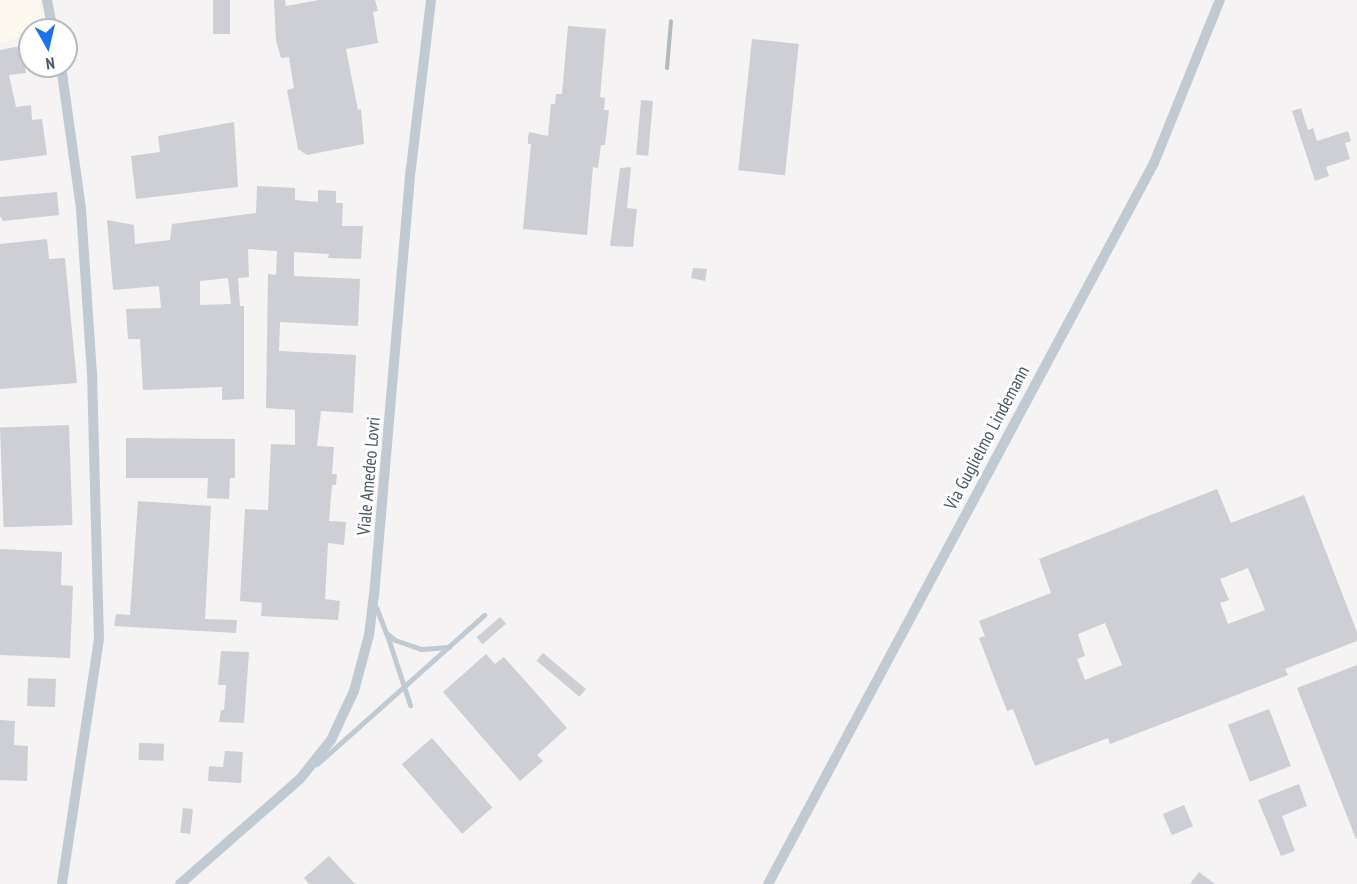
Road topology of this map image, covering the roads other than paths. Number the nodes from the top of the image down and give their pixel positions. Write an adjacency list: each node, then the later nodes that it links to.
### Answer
1 (47, 0): 4 (street)
2 (431, 0): 6 (street, Viale Amedeo Lovri)
3 (1220, 0): 15 (street, Via Guglielmo Lindemann)
4 (51, 18)
5 (63, 78): 13 (street)
6 (374, 596): 8 (lane); 12 (street, Viale Amedeo Lovri)
7 (484, 615): 9 (lane)
8 (386, 633): 9 (lane); 10 (lane)
9 (449, 647): 10 (lane)
10 (402, 689): 11 (lane); 12 (lane)
11 (410, 705)
12 (300, 779): 14 (street, Viale Amedeo Lovri)
13 (64, 881)
14 (180, 884)
15 (768, 884)

